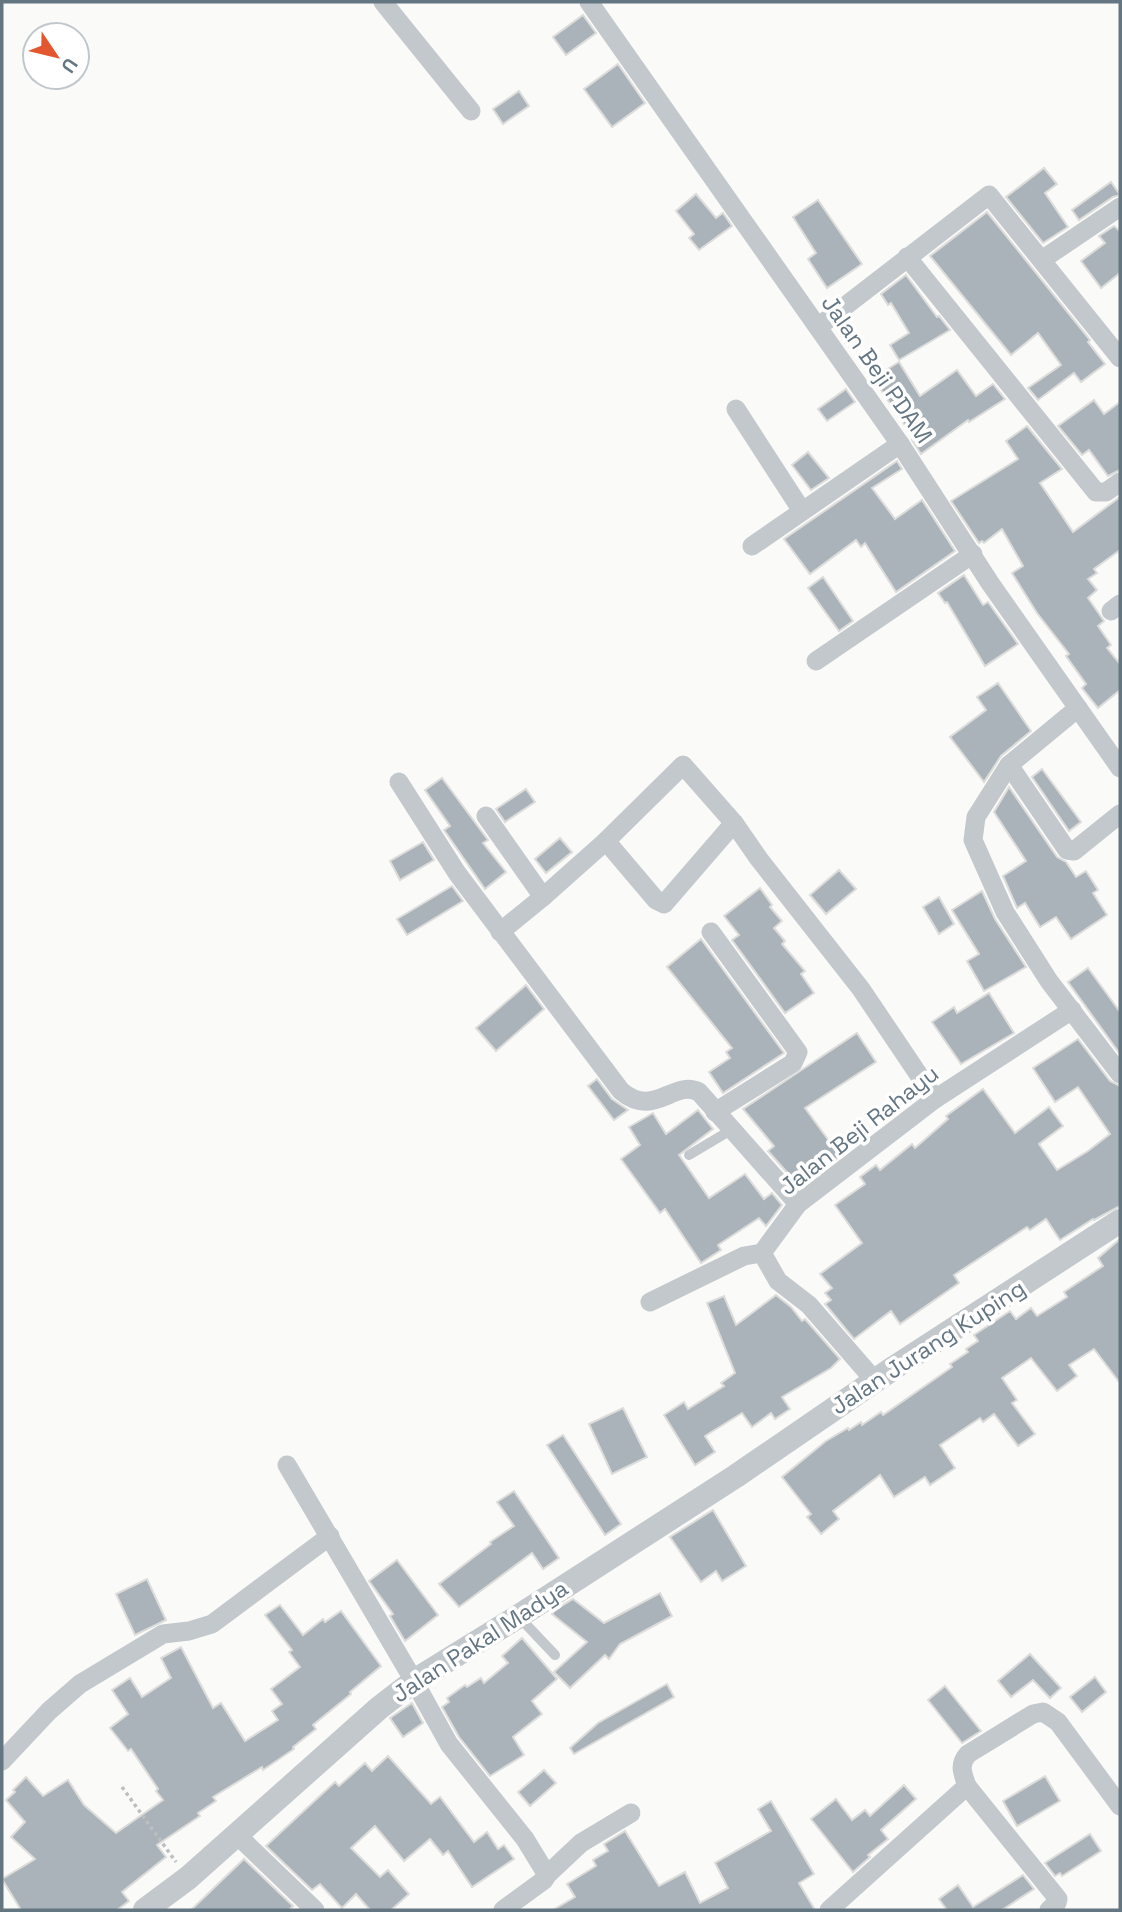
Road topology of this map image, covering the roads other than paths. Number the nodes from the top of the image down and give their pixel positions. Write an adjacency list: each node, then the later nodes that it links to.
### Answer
1 (383, 2): 3 (street)
2 (589, 2): 7 (street, Jalan Beji PDAM)
3 (471, 111)
4 (1120, 206): 6 (street)
5 (907, 257): 6 (street); 7 (street); 11 (street)
6 (1043, 259): 8 (street)
7 (818, 327): 10 (street, Jalan Beji PDAM)
8 (1120, 358)
9 (736, 409): 12 (street)
10 (900, 444): 12 (street); 14 (street, Jalan Beji PDAM)
11 (1113, 487)
12 (803, 511): 13 (street)
13 (752, 546)
14 (973, 554): 15 (street); 16 (street, Jalan Beji PDAM)
15 (816, 661)
16 (1078, 708): 17 (street); 18 (street, Jalan Beji PDAM)
17 (1009, 765): 20 (street); 27 (street)
18 (1120, 768)
19 (399, 782): 25 (street)
20 (1120, 814)
21 (486, 816): 24 (street)
22 (734, 823): 23 (street); 23 (street); 29 (street)
23 (606, 841): 24 (street)
24 (543, 897): 25 (street)
25 (500, 932): 30 (street)
26 (711, 932): 30 (street)
27 (1072, 1010): 28 (street); 29 (street, Jalan Beji Rahayu)
28 (1120, 1073)
29 (935, 1099): 33 (street, Jalan Beji Rahayu)
30 (715, 1112): 31 (street)
31 (730, 1130): 32 (lane); 33 (street)
32 (689, 1155)
33 (798, 1204): 35 (street, Jalan Beji Rahayu)
34 (1120, 1221): 37 (street, Jalan Jurang Kuping)
35 (762, 1253): 36 (street); 37 (street)
36 (650, 1302)
37 (875, 1381): 39 (street, Jalan Jurang Kuping)
38 (286, 1465): 40 (street)
39 (736, 1476): 41 (street, Jalan Pakal Madya)
40 (330, 1536): 43 (street); 44 (street)
41 (519, 1616): 42 (lane); 43 (street, Jalan Pakal Madya)
42 (555, 1655)
43 (414, 1681): 48 (street, Jalan Pakal Madya); 49 (street)
44 (2, 1761)
45 (967, 1786): 46 (street); 53 (street); 54 (street)
46 (1120, 1806)
47 (631, 1812): 49 (street)
48 (236, 1834): 50 (street, Jalan Pakal Madya); 51 (street)
49 (547, 1875): 52 (street)
50 (145, 1910)
51 (314, 1910)
52 (503, 1910)
53 (829, 1910)
54 (1049, 1910)

